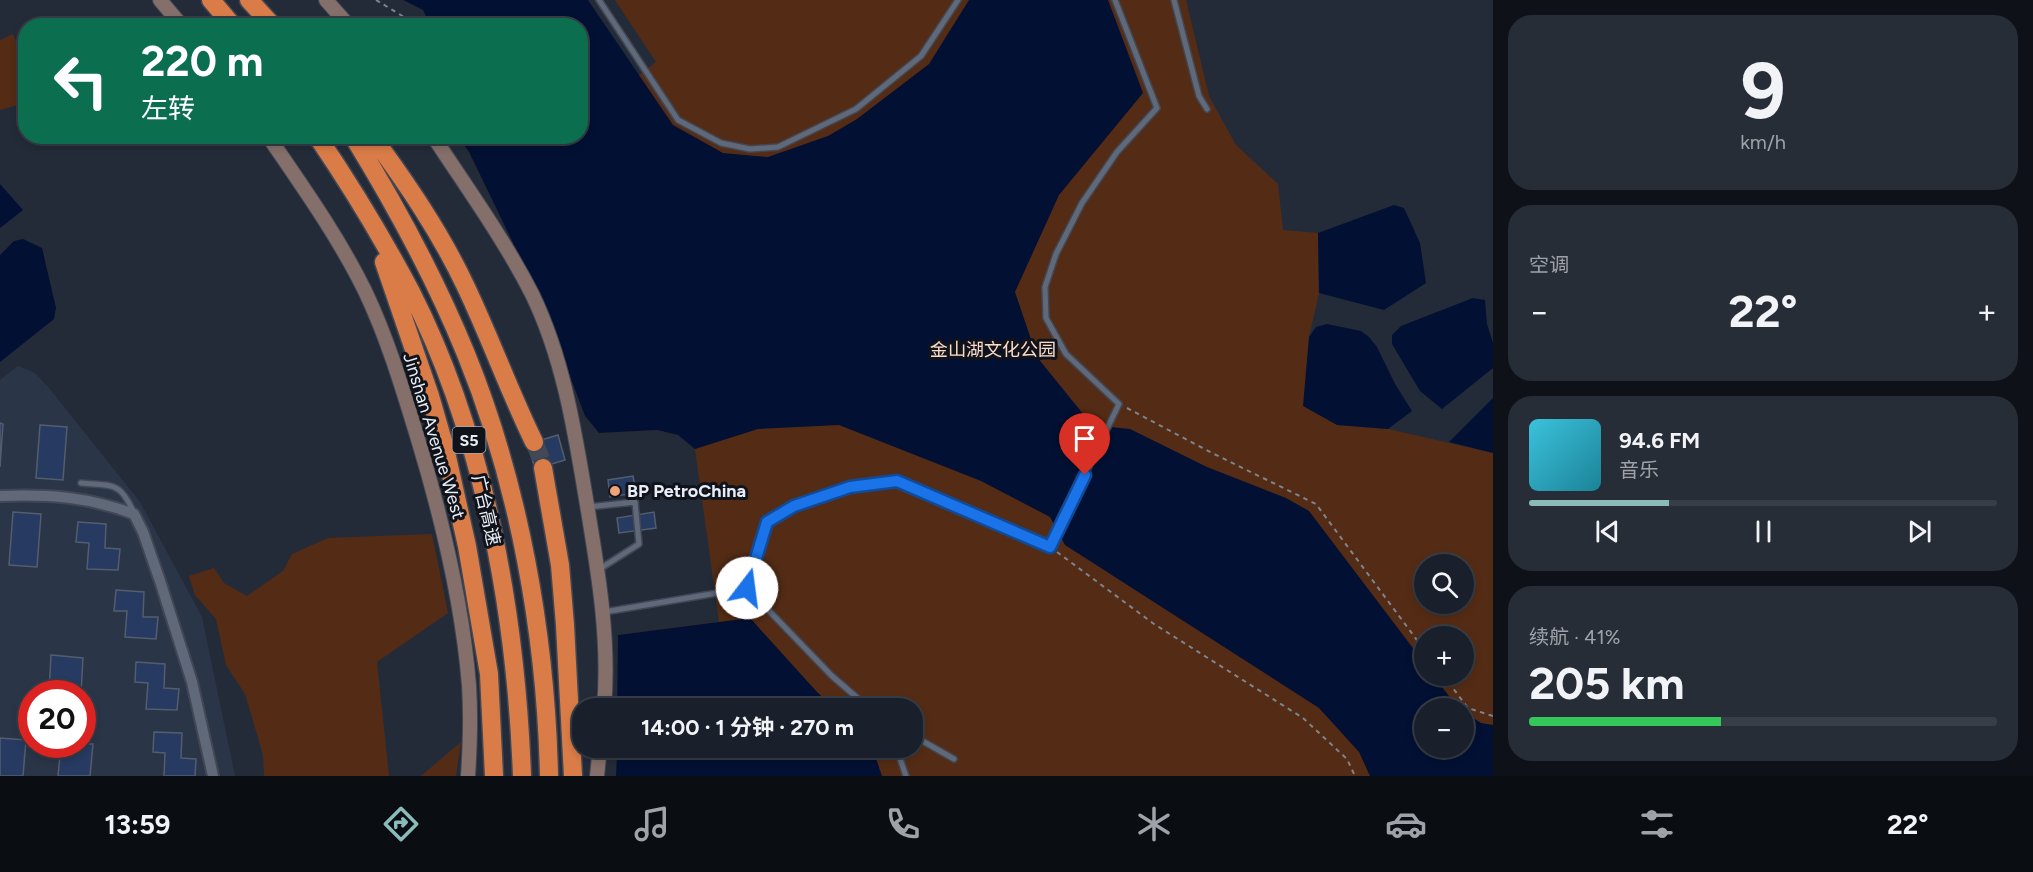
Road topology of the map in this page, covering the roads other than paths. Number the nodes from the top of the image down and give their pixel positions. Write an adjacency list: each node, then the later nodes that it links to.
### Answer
1 (160, 0): 9 (main road)
2 (211, 0): 10 (highway)
3 (249, 0): 11 (highway)
4 (326, 0): 12 (main road)
5 (599, 0): 6 (lane)
6 (958, 0)
7 (1115, 0): 27 (lane)
8 (1174, 0): 13 (lane)
9 (175, 18)
10 (226, 18)
11 (266, 18)
12 (342, 18)
13 (1207, 109)
14 (273, 144): 36 (main road, Jinshan Avenue West)
15 (322, 144): 19 (highway, 广台高速 / S5)
16 (358, 144): 39 (highway, 广台高速 / S5)
17 (378, 144): 20 (highway)
18 (438, 144): 24 (main road)
19 (370, 220): 37 (highway); 38 (highway, 广台高速 / S5)
20 (534, 442)
21 (543, 468): 40 (highway)
22 (81, 483): 25 (lane)
23 (0, 496): 25 (street)
24 (587, 508): 26 (main road); 26 (lane)
25 (134, 514): 35 (street)
26 (596, 571): 28 (main road)
27 (747, 588): 28 (lane); 30 (lane)
28 (602, 613): 29 (main road)
29 (605, 698)
30 (857, 698)
31 (923, 741): 34 (lane)
32 (599, 758): 41 (main road)
33 (900, 758): 42 (lane)
34 (954, 759)
35 (213, 776)
36 (468, 776)
37 (494, 776)
38 (522, 776)
39 (549, 776)
40 (573, 776)
41 (597, 776)
42 (906, 776)

